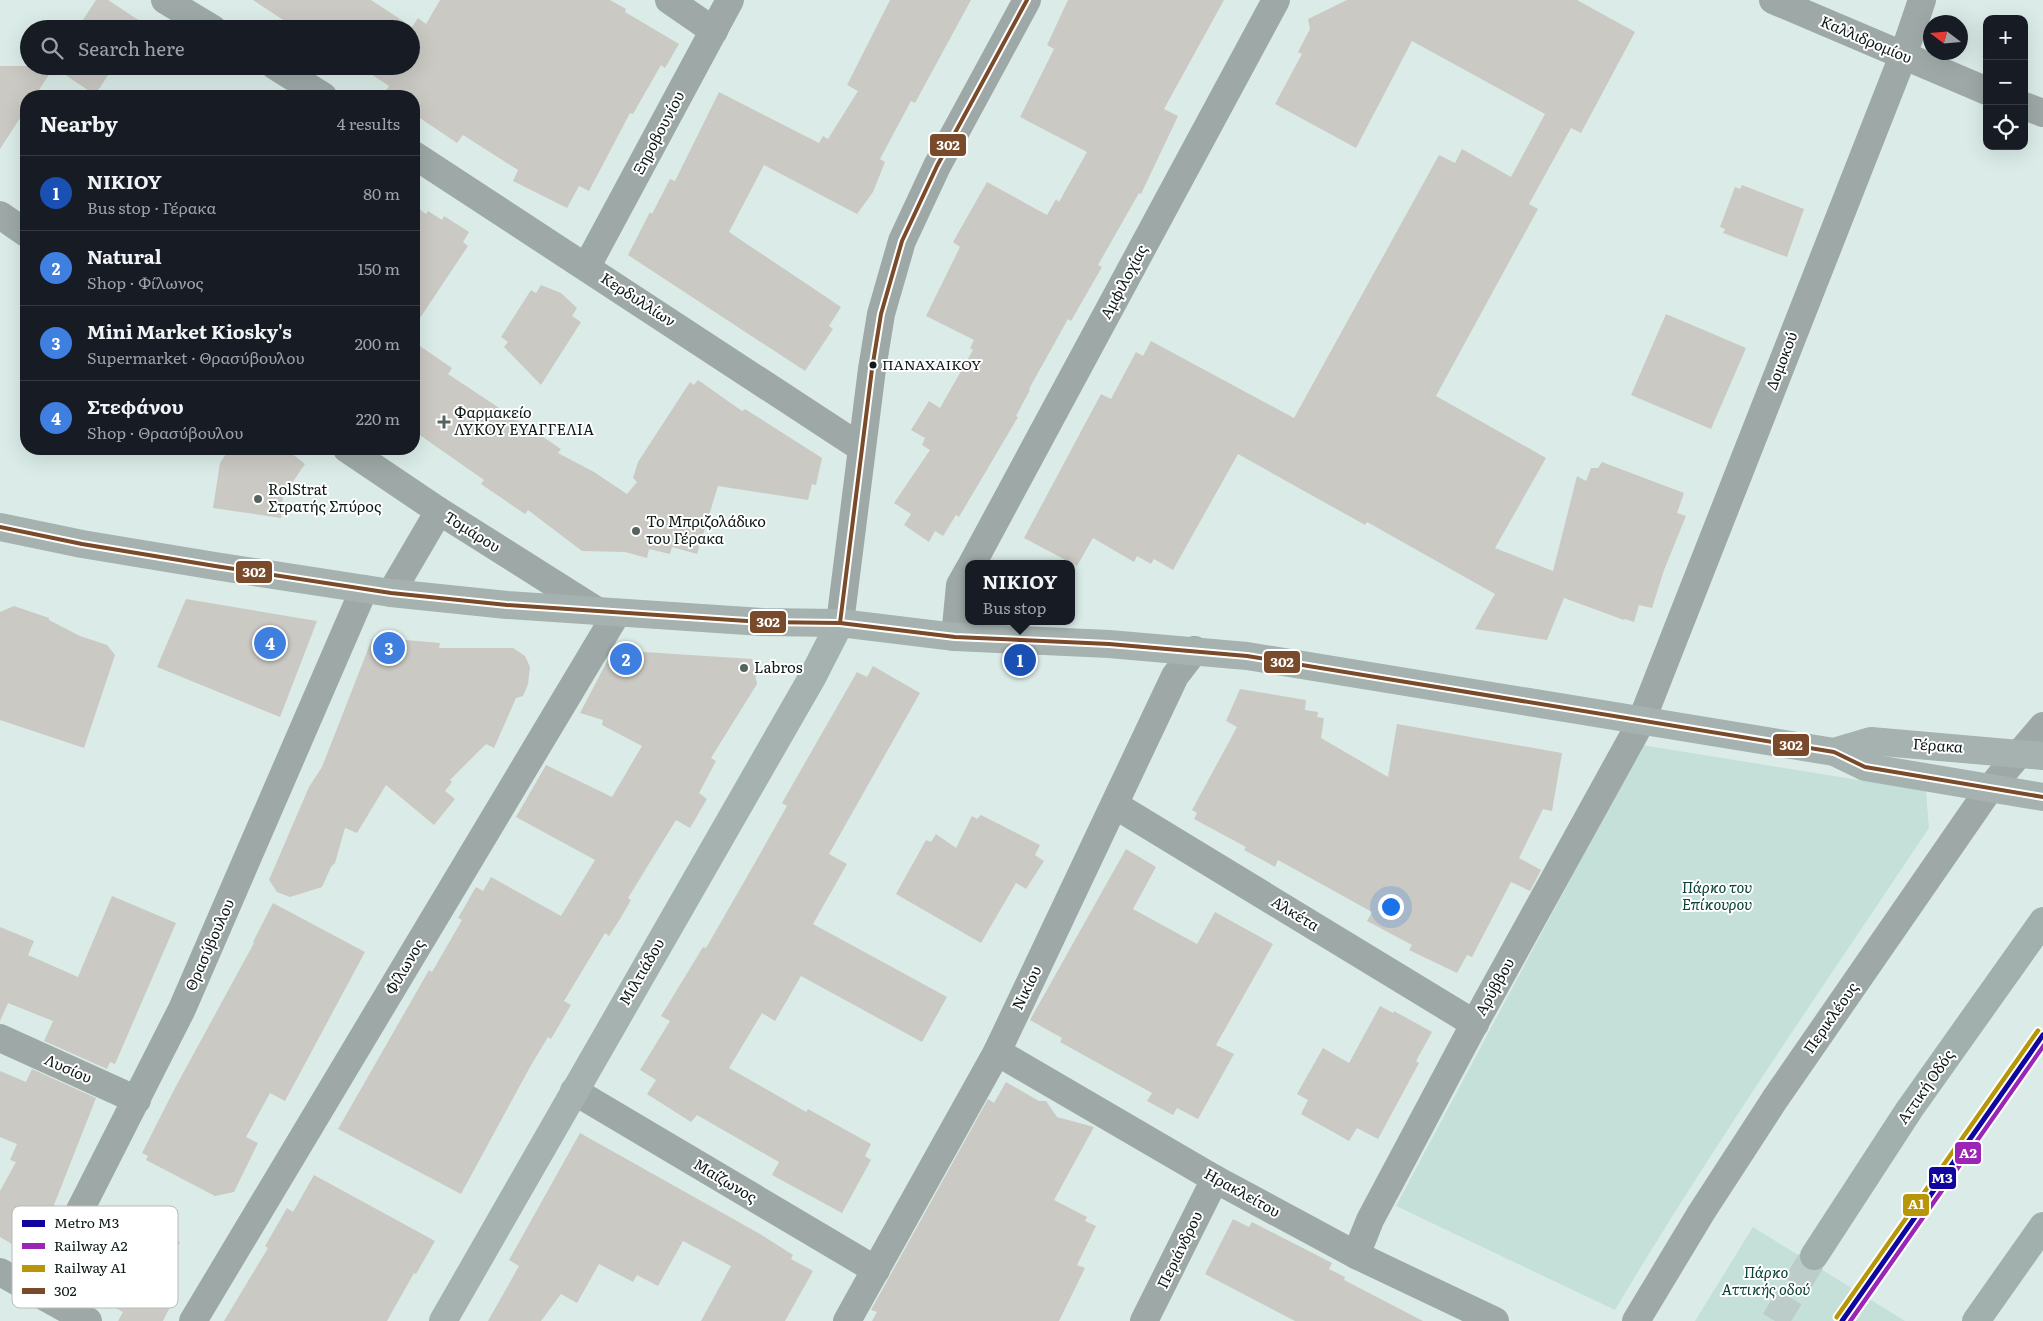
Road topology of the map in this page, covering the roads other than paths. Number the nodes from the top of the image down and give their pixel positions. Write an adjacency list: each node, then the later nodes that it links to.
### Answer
1 (165, 0): 8 (street)
2 (669, 0): 9 (street)
3 (730, 0): 9 (street, Ξηροβουνίου)
4 (1027, 0): 20 (street)
5 (1276, 0): 24 (street, Αμφιλοχίας)
6 (1773, 0): 10 (street, Καλλιδρομίου)
7 (1922, 0): 10 (street, Δομοκού)
8 (198, 20)
9 (714, 31): 19 (street, Ξηροβουνίου)
10 (1903, 56): 12 (street, Καλλιδρομίου); 32 (street, Δομοκού)
11 (289, 75): 13 (street)
12 (1983, 89)
13 (313, 90)
14 (2028, 107): 15 (street)
15 (2043, 113)
16 (420, 159): 19 (street, Κερδυλλίων)
17 (0, 215): 18 (street)
18 (20, 229)
19 (587, 266): 20 (street, Κερδυλλίων)
20 (860, 447): 29 (street)
21 (356, 455): 22 (street, Τομάρου)
22 (439, 511): 27 (street); 28 (street, Τομάρου)
23 (0, 527): 26 (street, Γέρακα)
24 (974, 560)
25 (965, 576): 30 (street)
26 (364, 589): 27 (street, Γέρακα); 44 (street, Θρασύβουλου)
27 (391, 593): 28 (street, Γέρακα)
28 (608, 612): 29 (street, Γέρακα); 55 (street, Φίλωνος)
29 (840, 623): 30 (street, Γέρακα); 43 (street, Μιλτιάδου)
30 (955, 637): 31 (street, Γέρακα)
31 (1195, 650): 32 (street, Γέρακα); 38 (street, Νικίου)
32 (1641, 722): 34 (street, Γέρακα); 40 (street, Αρύββου)
33 (2043, 726): 35 (street, Περικλέους)
34 (1834, 752): 35 (street, Γέρακα); 36 (street, Γέρακα)
35 (2032, 754): 36 (street, Περικλέους)
36 (1990, 788): 37 (street, Γέρακα); 60 (street, Περικλέους)
37 (2043, 797)
38 (1115, 805): 40 (street, Αλκέτα); 42 (street, Νικίου)
39 (2043, 921): 49 (highway, Αττική Οδός)
40 (1475, 1024): 48 (street, Αρύββου)
41 (0, 1038): 44 (street, Λυσίου)
42 (997, 1052): 45 (street, Ηρακλείτου); 50 (street, Νικίου)
43 (574, 1091): 50 (street, Μαίζωνος); 56 (street, Μιλτιάδου)
44 (137, 1100): 46 (street, Θρασύβουλου)
45 (1215, 1179): 48 (street, Ηρακλείτου); 58 (street, Περιάνδρου)
46 (83, 1206)
47 (2043, 1226): 61 (highway)
48 (1356, 1255): 59 (street, Ηρακλείτου)
49 (1814, 1256)
50 (876, 1270): 57 (street, Νικίου)
51 (0, 1272): 52 (street)
52 (12, 1279)
53 (65, 1308): 54 (street)
54 (88, 1321)
55 (192, 1321)
56 (443, 1321)
57 (847, 1321)
58 (1144, 1321)
59 (1495, 1321)
60 (1636, 1321)
61 (1976, 1321)

